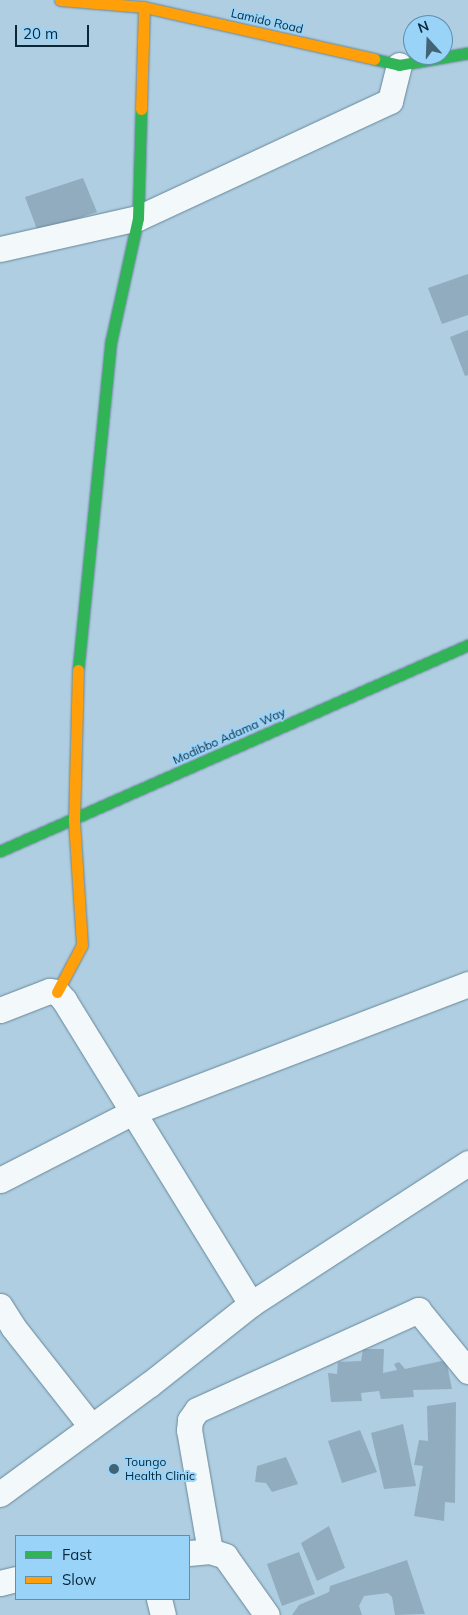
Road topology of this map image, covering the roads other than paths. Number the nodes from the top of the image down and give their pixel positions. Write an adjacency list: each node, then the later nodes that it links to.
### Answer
1 (60, 0): 2 (street, Lamido Road)
2 (144, 7): 3 (street, Lamido Road); 6 (street)
3 (185, 8): 5 (street, Lamido Road)
4 (468, 53): 5 (street, Lamido Road)
5 (398, 65): 6 (street)
6 (138, 218): 7 (street); 9 (street)
7 (0, 249)
8 (468, 645): 9 (street, Modibbo Adama Way)
9 (74, 821): 10 (street, Modibbo Adama Way); 12 (street)
10 (0, 851)
11 (468, 984): 14 (street)
12 (57, 992): 13 (street); 14 (street)
13 (0, 1010)
14 (133, 1112): 16 (street); 17 (street)
15 (468, 1163): 17 (street)
16 (0, 1180)
17 (251, 1304): 20 (street)
18 (0, 1306): 20 (street)
19 (468, 1371): 22 (street)
20 (91, 1426): 21 (street)
21 (0, 1494)
22 (199, 1552): 27 (street)
23 (15, 1579): 24 (street)
24 (0, 1583)
25 (159, 1600): 26 (street)
26 (163, 1615)
27 (267, 1615)

